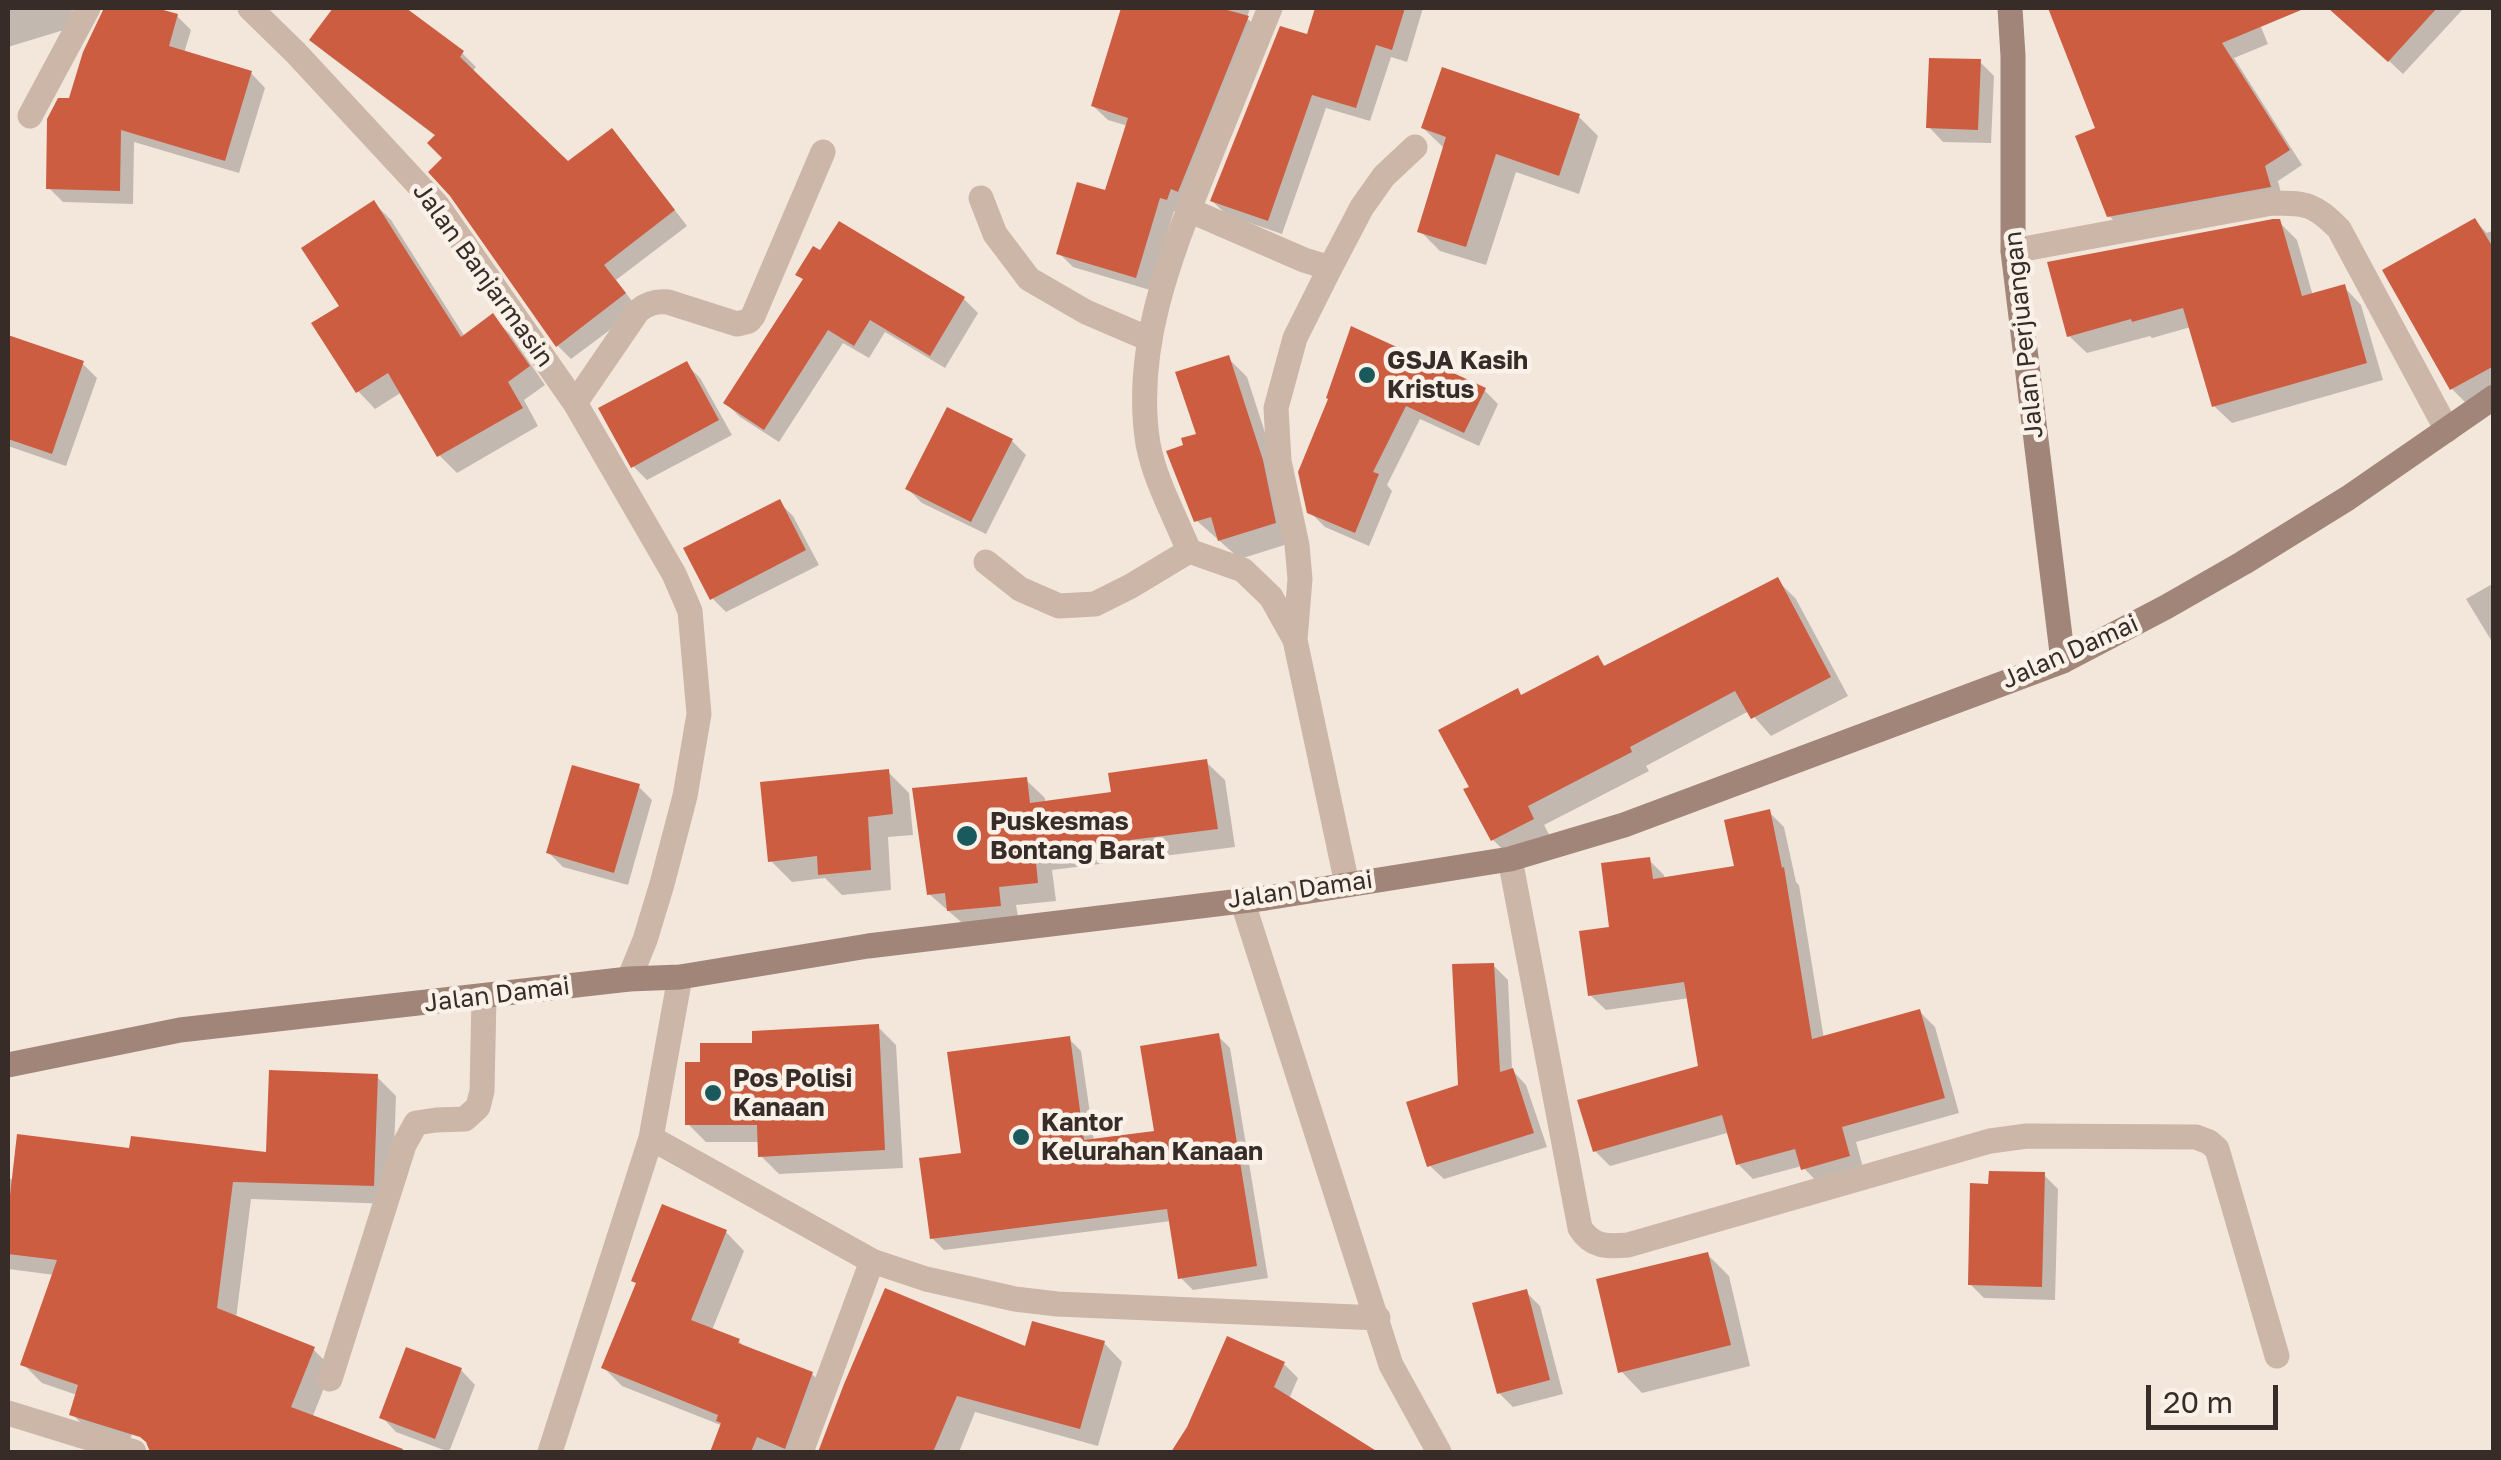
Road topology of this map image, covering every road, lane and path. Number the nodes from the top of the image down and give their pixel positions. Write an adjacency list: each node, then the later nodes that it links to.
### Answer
1 (88, 8): 5 (street)
2 (250, 8): 14 (street, Jalan Banjarmasin)
3 (1270, 8): 9 (street)
4 (2010, 8): 10 (street, Jalan Perjuangan)
5 (30, 116)
6 (1415, 146): 11 (street)
7 (823, 152): 14 (street)
8 (980, 198): 12 (street)
9 (1189, 210): 11 (street); 12 (street)
10 (2012, 252): 15 (street); 19 (street, Jalan Perjuangan)
11 (1330, 268): 18 (street)
12 (1149, 340): 16 (street)
13 (2494, 397): 15 (street, Jalan Damai)
14 (574, 402): 24 (street, Jalan Banjarmasin)
15 (2447, 430): 19 (street, Jalan Damai)
16 (1190, 551): 17 (street); 18 (street)
17 (986, 562)
18 (1295, 640): 21 (street)
19 (2063, 660): 20 (street, Jalan Damai)
20 (1510, 859): 21 (street, Jalan Damai); 30 (street)
21 (1348, 884): 22 (street, Jalan Damai)
22 (1254, 899): 23 (street, Jalan Damai); 29 (street)
23 (680, 978): 24 (street, Jalan Damai); 27 (street)
24 (629, 979): 25 (street, Jalan Damai)
25 (484, 997): 26 (street, Jalan Damai); 31 (street)
26 (8, 1064)
27 (650, 1138): 28 (street); 34 (street)
28 (872, 1261): 29 (street); 35 (street)
29 (1378, 1318): 36 (street)
30 (2277, 1356)
31 (330, 1379)
32 (8, 1413): 33 (street)
33 (134, 1452)
34 (550, 1452)
35 (801, 1452)
36 (1439, 1452)

